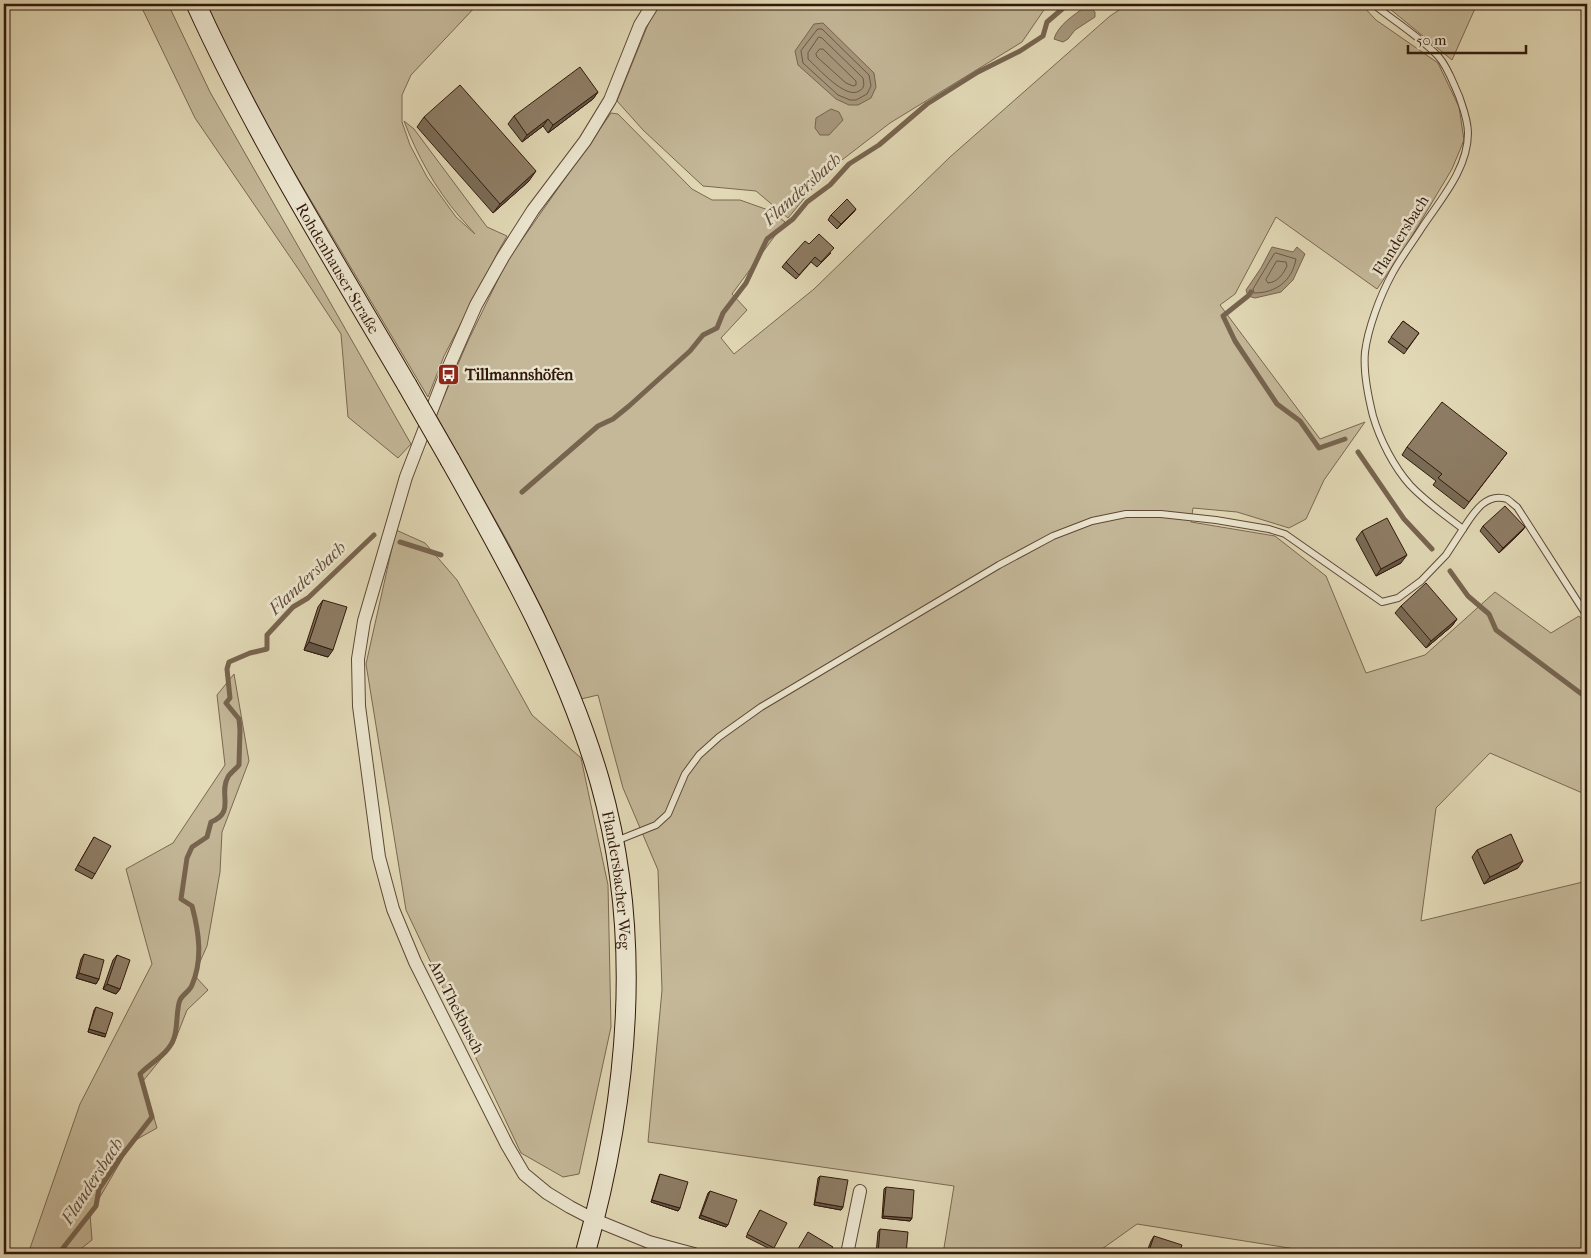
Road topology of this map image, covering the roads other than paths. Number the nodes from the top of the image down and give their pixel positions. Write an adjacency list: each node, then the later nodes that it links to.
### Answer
1 (196, 4): 4 (main road, Rohdenhauser Straße, bridge)
2 (653, 4): 9 (street, Am Thekbusch)
3 (1373, 4): 5 (lane, Flandersbach)
4 (489, 529): 7 (main road, Flandersbacher Weg)
5 (1463, 529): 6 (lane); 7 (lane)
6 (1587, 616)
7 (614, 842): 9 (main road, Flandersbacher Weg)
8 (860, 1191): 12 (street)
9 (595, 1220): 10 (main road, Flandersbacher Weg); 11 (street, Am Thekbusch)
10 (586, 1254)
11 (694, 1254)
12 (847, 1254)

